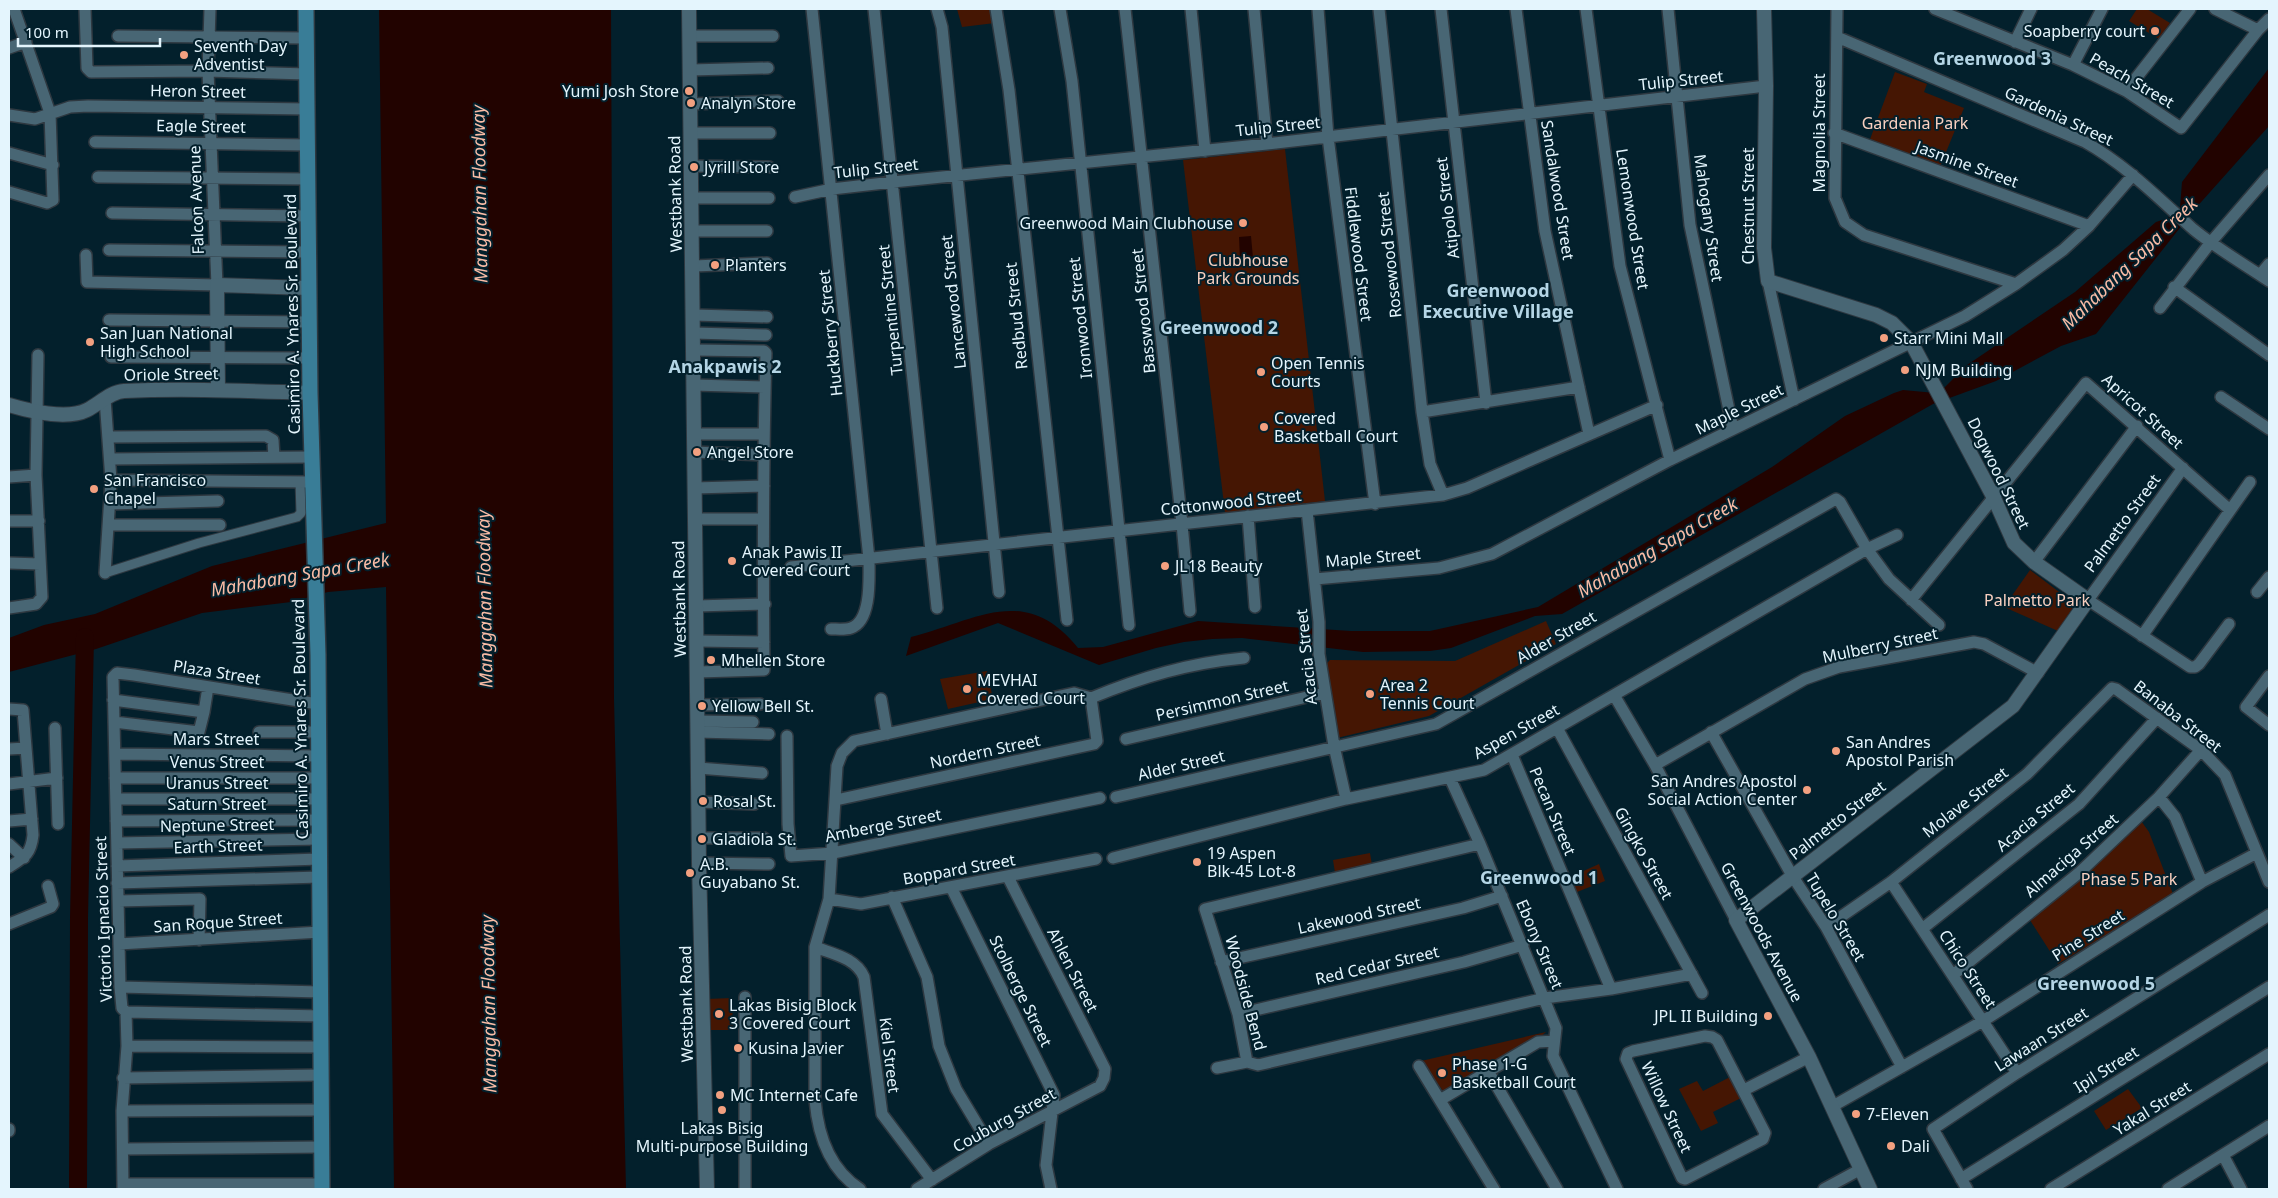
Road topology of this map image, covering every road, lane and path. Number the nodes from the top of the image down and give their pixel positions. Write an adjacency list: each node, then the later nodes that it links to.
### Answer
1 (14, 9): 27 (street); 37 (street)
2 (86, 9): 43 (street)
3 (210, 9): 34 (street, Falcon Avenue)
4 (306, 9): 35 (main road, Casimiro A. Ynares Sr. Boulevard)
5 (689, 9): 32 (street, Westbank Road)
6 (812, 9): 81 (street, Huckberry Street)
7 (874, 9): 80 (street, Turpentine Street)
8 (937, 9): 76 (street, Lancewood Street)
9 (996, 9): 73 (street, Redbud Street)
10 (1060, 9): 69 (street, Ironwood Street)
11 (1125, 9): 68 (street, Basswood Street)
12 (1191, 9): 66 (street)
13 (1254, 9): 64 (street)
14 (1318, 9): 61 (street, Fiddlewood Street)
15 (1379, 9): 57 (street, Rosewood Street)
16 (1442, 9): 56 (street, Atipolo Street)
17 (1516, 9): 54 (street, Sandalwood Street)
18 (1586, 9): 50 (street, Lemonwood Street)
19 (1668, 9): 47 (street, Mahogany Street)
20 (1764, 9): 45 (street, Chestnut Street)
21 (1837, 9): 36 (street, Magnolia Street)
22 (1936, 9): 28 (street, Peach Street)
23 (2032, 9): 38 (street)
24 (2102, 9): 40 (street)
25 (2190, 9): 46 (street)
26 (2215, 9): 30 (street)
27 (9, 10)
28 (1961, 14): 38 (street, Peach Street)
29 (2269, 19): 30 (street, Peach Street)
30 (2258, 30): 46 (street, Peach Street)
31 (118, 36): 34 (street)
32 (690, 36): 33 (street); 42 (street, Westbank Road)
33 (773, 36)
34 (209, 37): 35 (street); 43 (street, Falcon Avenue)
35 (306, 38): 44 (main road, Casimiro A. Ynares Sr. Boulevard)
36 (1837, 38): 60 (street, Magnolia Street); 74 (street, Gardenia Street)
37 (26, 42): 39 (street); 53 (street)
38 (2015, 42): 40 (street, Peach Street)
39 (9, 48)
40 (2073, 65): 46 (street, Peach Street)
41 (768, 68): 42 (street)
42 (691, 70): 49 (street, Westbank Road)
43 (208, 71): 44 (street); 51 (street, Falcon Avenue)
44 (306, 74): 52 (main road, Casimiro A. Ynares Sr. Boulevard)
45 (1766, 86): 47 (street, Tulip Street); 101 (street, Chestnut Street)
46 (2126, 92)
47 (1678, 97): 50 (street, Tulip Street); 135 (street, Mahogany Street)
48 (778, 101): 49 (street)
49 (690, 104): 58 (street, Westbank Road)
50 (1599, 105): 54 (street, Tulip Street); 131 (street, Lemonwood Street)
51 (209, 106): 52 (street, Heron Street); 53 (street, Heron Street); 63 (street, Falcon Avenue)
52 (307, 109): 65 (main road, Casimiro A. Ynares Sr. Boulevard)
53 (50, 113): 55 (street, Heron Street); 70 (street)
54 (1530, 113): 56 (street, Tulip Street); 123 (street, Sandalwood Street)
55 (9, 115)
56 (1453, 122): 57 (street, Tulip Street); 129 (street, Atipolo Street)
57 (1391, 129): 61 (street, Tulip Street); 132 (street, Rosewood Street)
58 (691, 133): 59 (street); 71 (street, Westbank Road)
59 (770, 133)
60 (1834, 133): 89 (street, Jasmine Street); 102 (street, Magnolia Street)
61 (1328, 137): 64 (street, Tulip Street); 159 (street, Fiddlewood Street)
62 (95, 142): 63 (street, Eagle Street)
63 (211, 142): 65 (street, Eagle Street); 78 (street, Falcon Avenue)
64 (1267, 144): 66 (street, Tulip Street)
65 (307, 145): 79 (main road, Casimiro A. Ynares Sr. Boulevard)
66 (1205, 150): 68 (street, Tulip Street)
67 (9, 153): 70 (street)
68 (1143, 157): 69 (street, Tulip Street); 167 (street, Basswood Street)
69 (1080, 164): 73 (street, Tulip Street); 170 (street, Ironwood Street)
70 (53, 165): 82 (street)
71 (691, 166): 72 (street); 84 (street, Westbank Road)
72 (769, 167)
73 (1017, 170): 76 (street, Tulip Street); 172 (street, Redbud Street)
74 (2132, 175): 89 (street, Maple Street); 92 (street, Gardenia Street)
75 (2269, 175): 92 (street)
76 (957, 176): 80 (street, Tulip Street); 173 (street, Lancewood Street)
77 (98, 177): 78 (street)
78 (212, 178): 79 (street); 87 (street, Falcon Avenue)
79 (308, 179): 88 (main road, Casimiro A. Ynares Sr. Boulevard)
80 (894, 182): 81 (street, Tulip Street); 175 (street, Turpentine Street)
81 (832, 189): 83 (street, Tulip Street); 176 (street, Huckberry Street)
82 (9, 192)
83 (795, 196)
84 (692, 198): 85 (street); 90 (street, Westbank Road)
85 (769, 198)
86 (112, 213): 87 (street)
87 (213, 214): 88 (street); 94 (street, Falcon Avenue)
88 (308, 216): 95 (main road, Casimiro A. Ynares Sr. Boulevard)
89 (2089, 226): 102 (street, Maple Street)
90 (693, 231): 91 (street); 99 (street, Westbank Road)
91 (767, 231)
92 (2211, 242): 100 (street, Gardenia Street); 104 (street)
93 (110, 250): 94 (street)
94 (215, 251): 95 (street); 103 (street, Falcon Avenue)
95 (309, 252): 105 (main road, Casimiro A. Ynares Sr. Boulevard)
96 (86, 255): 103 (street)
97 (767, 263): 99 (street)
98 (2269, 264): 100 (street)
99 (694, 266): 107 (street, Westbank Road)
100 (2265, 278)
101 (1768, 281): 114 (street, Dogwood Street); 128 (street, Chestnut Street)
102 (2016, 284): 114 (street, Maple Street)
103 (217, 285): 105 (street); 110 (street, Falcon Avenue)
104 (2174, 287): 106 (street); 117 (street)
105 (309, 288): 111 (main road, Casimiro A. Ynares Sr. Boulevard)
106 (2160, 308)
107 (694, 315): 108 (street); 112 (street, Westbank Road)
108 (767, 316)
109 (109, 320): 110 (street)
110 (218, 320): 111 (street); 118 (street, Falcon Avenue)
111 (310, 322): 120 (main road, Casimiro A. Ynares Sr. Boulevard)
112 (694, 333): 113 (street); 115 (street, Westbank Road)
113 (766, 335)
114 (1910, 342): 128 (street, Maple Street); 156 (street, Dogwood Street)
115 (694, 350): 121 (street, Westbank Road); 122 (street)
116 (38, 355): 133 (street)
117 (2269, 355)
118 (218, 356): 119 (street); 120 (street); 124 (street, Falcon Avenue)
119 (111, 357)
120 (310, 358): 125 (main road, Casimiro A. Ynares Sr. Boulevard)
121 (694, 385): 122 (street); 137 (street, Westbank Road)
122 (765, 387): 138 (street)
123 (1579, 387): 129 (street); 139 (street, Sandalwood Street)
124 (218, 390): 125 (street, Oriole Street); 127 (street, Oriole Street)
125 (310, 394): 144 (main road, Casimiro A. Ynares Sr. Boulevard)
126 (2221, 397): 136 (street)
127 (106, 399): 133 (street, Oriole Street); 140 (street)
128 (1794, 400): 135 (street, Maple Street)
129 (1486, 403): 132 (street)
130 (9, 405): 133 (street, Oriole Street)
131 (1657, 405): 139 (street, Cottonwood Street); 146 (street, Lemonwood Street)
132 (1422, 412): 155 (street, Rosewood Street)
133 (36, 413): 148 (street)
134 (2137, 426): 147 (street, Apricot Street); 156 (street, Apricot Street); 177 (street)
135 (1732, 429): 146 (street, Maple Street)
136 (2269, 429)
137 (694, 434): 138 (street); 141 (street, Westbank Road)
138 (763, 434): 142 (street)
139 (1589, 434): 155 (street, Cottonwood Street)
140 (109, 438): 143 (street); 145 (street)
141 (694, 452): 142 (street); 154 (street, Westbank Road)
142 (763, 454): 153 (street)
143 (274, 457): 144 (street); 145 (street)
144 (312, 457): 151 (main road, Casimiro A. Ynares Sr. Boulevard)
145 (111, 459): 150 (street)
146 (1670, 460): 183 (street, Maple Street)
147 (2184, 468): 161 (street, Apricot Street); 187 (street, Palmetto Street)
148 (36, 475): 149 (street); 166 (street)
149 (9, 477)
150 (111, 480): 151 (street); 158 (street)
151 (306, 482): 181 (street); 214 (main road, Casimiro A. Ynares Sr. Boulevard)
152 (2250, 482): 161 (street)
153 (764, 486): 154 (street); 164 (street)
154 (695, 488): 163 (street, Westbank Road)
155 (1443, 495): 159 (street, Cottonwood Street)
156 (1994, 498): 177 (street, Dogwood Street); 186 (street, Apricot Street)
157 (218, 501): 158 (street)
158 (110, 504): 168 (street)
159 (1375, 504): 160 (street, Cottonwood Street)
160 (1307, 510): 162 (street, Cottonwood Street); 183 (street, Acacia Street)
161 (2230, 510): 199 (street)
162 (1248, 516): 167 (street, Cottonwood Street); 190 (street)
163 (695, 519): 164 (street); 189 (street, Westbank Road)
164 (762, 519): 188 (street)
165 (9, 521): 166 (street)
166 (39, 521): 179 (street)
167 (1182, 524): 170 (street, Cottonwood Street); 193 (street, Basswood Street)
168 (108, 525): 169 (street); 181 (street)
169 (220, 525)
170 (1119, 531): 172 (street, Cottonwood Street); 196 (street, Ironwood Street)
171 (1897, 535): 174 (street, Aspen Street)
172 (1057, 538): 173 (street, Cottonwood Street); 194 (street, Redbud Street)
173 (994, 545): 175 (street, Cottonwood Street); 184 (street, Lancewood Street)
174 (1867, 550): 186 (street, Alder Street); 210 (street, Aspen Street); 233 (street, Alder Street)
175 (932, 552): 176 (street, Cottonwood Street); 192 (street, Turpentine Street)
176 (869, 559): 180 (street, Cottonwood Street); 198 (street, Huckberry Street)
177 (2034, 562): 187 (street, Dogwood Street)
178 (9, 564): 179 (street)
179 (40, 564): 191 (street)
180 (791, 567)
181 (105, 572)
182 (2269, 577): 185 (street)
183 (1315, 579): 209 (street, Acacia Street)
184 (999, 592)
185 (2257, 592)
186 (1911, 600): 197 (street, Alder Street)
187 (2088, 600): 199 (street, Dogwood Street); 204 (street, Palmetto Street)
188 (765, 604): 189 (street); 201 (street)
189 (697, 606): 200 (street, Westbank Road)
190 (1256, 606)
191 (9, 608)
192 (937, 608)
193 (1190, 611)
194 (1067, 620)
195 (2229, 624): 199 (street, Dogwood Street)
196 (1129, 625)
197 (1939, 625)
198 (831, 629)
199 (2142, 636)
200 (698, 640): 201 (street); 203 (street, Westbank Road)
201 (764, 642): 203 (street)
202 (1244, 658): 211 (street)
203 (698, 672): 216 (street, Westbank Road)
204 (2038, 672): 228 (street, Mulberry Street); 281 (street, Palmetto Street)
205 (2269, 676): 222 (street)
206 (113, 677): 207 (street, Plaza Street); 213 (street, Victorio Ignacio Street)
207 (208, 687): 214 (street, Plaza Street); 218 (street)
208 (2112, 688): 219 (street, Banaba Street); 282 (street, Molave Street)
209 (1324, 693): 232 (street, Persimmon Street); 233 (street, Acacia Street)
210 (1614, 696): 225 (street, Aspen Street); 240 (street, Greenwoods Avenue)
211 (1091, 698): 230 (street); 255 (street, Nordern Street)
212 (881, 699): 230 (street)
213 (113, 700): 218 (street); 220 (street, Victorio Ignacio Street)
214 (318, 704): 227 (main road, Casimiro A. Ynares Sr. Boulevard)
215 (760, 704): 216 (street)
216 (698, 705): 223 (street, Westbank Road)
217 (9, 709): 234 (street)
218 (204, 712): 220 (street)
219 (2157, 718): 236 (street, Banaba Street); 296 (street, Acacia Street)
220 (114, 722): 237 (street, Victorio Ignacio Street)
221 (753, 722): 223 (street)
222 (2269, 724)
223 (698, 727): 229 (street); 241 (street, Westbank Road)
224 (55, 728): 243 (street)
225 (1557, 728): 238 (street, Aspen Street); 303 (street, Gingko Street)
226 (259, 732): 227 (street)
227 (318, 732): 239 (main road, Casimiro A. Ynares Sr. Boulevard)
228 (1711, 732): 240 (street, Mulberry Street); 281 (street, Tupelo Street)
229 (769, 734)
230 (887, 734): 255 (street)
231 (787, 736): 269 (street, Amberge Street)
232 (1126, 739)
233 (1334, 746): 249 (street, Alder Street); 253 (street, Acacia Street)
234 (26, 748): 235 (street); 247 (street)
235 (9, 749)
236 (2201, 750): 250 (street, Almaciga Street); 270 (street, Banaba Street)
237 (114, 754): 239 (street, Mars Street); 244 (street, Victorio Ignacio Street)
238 (1512, 755): 246 (street, Aspen Street); 307 (street, Pecan Street)
239 (318, 756): 245 (main road, Casimiro A. Ynares Sr. Boulevard)
240 (1655, 766): 293 (street, Greenwoods Avenue)
241 (698, 768): 242 (street); 256 (street, Westbank Road)
242 (762, 773)
243 (57, 778): 247 (street); 262 (street)
244 (115, 778): 245 (street, Venus Street); 252 (street, Victorio Ignacio Street)
245 (318, 778): 254 (main road, Casimiro A. Ynares Sr. Boulevard)
246 (1450, 778): 253 (street, Aspen Street); 268 (street, Ebony Street)
247 (29, 782): 248 (street); 258 (street)
248 (9, 784)
249 (1116, 797)
250 (2159, 797): 283 (street); 304 (street, Almaciga Street)
251 (1100, 798): 269 (street, Amberge Street)
252 (116, 799): 254 (street, Uranus Street); 261 (street, Victorio Ignacio Street)
253 (1346, 799): 272 (street, Aspen Street)
254 (318, 800): 259 (main road, Casimiro A. Ynares Sr. Boulevard)
255 (836, 800): 269 (street)
256 (698, 802): 257 (street); 263 (street, Westbank Road)
257 (754, 804)
258 (32, 820): 260 (street); 271 (street)
259 (319, 820): 261 (street, Saturn Street); 265 (main road, Casimiro A. Ynares Sr. Boulevard)
260 (9, 821)
261 (116, 821): 266 (street, Victorio Ignacio Street)
262 (58, 824)
263 (699, 838): 264 (street); 275 (street, Westbank Road)
264 (764, 838)
265 (319, 839): 266 (street, Neptune Street); 273 (main road, Casimiro A. Ynares Sr. Boulevard)
266 (116, 843): 277 (street, Victorio Ignacio Street)
267 (9, 844): 271 (street)
268 (1480, 844): 288 (street, Ebony Street); 302 (street, Woodside Bend)
269 (833, 853): 290 (street)
270 (2256, 853): 283 (street, Pine Street); 284 (street, Banaba Street)
271 (24, 858): 278 (street)
272 (1113, 858)
273 (319, 859): 277 (street, Earth Street); 279 (main road, Casimiro A. Ynares Sr. Boulevard)
274 (1096, 860): 280 (street, Boppard Street)
275 (699, 863): 276 (street); 347 (street, Westbank Road)
276 (769, 864)
277 (117, 866): 285 (street, Victorio Ignacio Street)
278 (9, 867)
279 (319, 877): 285 (street); 297 (main road, Casimiro A. Ynares Sr. Boulevard)
280 (1008, 877): 287 (street, Boppard Street); 329 (street, Ahlen Street)
281 (1793, 877): 293 (street, Palmetto Street); 295 (street, Tupelo Street)
282 (1890, 882): 295 (street, Molave Street); 296 (street, Chico Street)
283 (2202, 882): 315 (street, Pine Street)
284 (2269, 882)
285 (118, 883): 291 (street, Victorio Ignacio Street)
286 (48, 886): 294 (street)
287 (951, 887): 289 (street, Boppard Street); 335 (street, Stolberge Street)
288 (1502, 896): 300 (street, Ebony Street); 302 (street, Lakewood Street)
289 (892, 897): 290 (street, Boppard Street); 337 (street)
290 (829, 900): 301 (street)
291 (118, 901): 298 (street); 299 (street, Victorio Ignacio Street)
292 (2269, 915): 326 (street, Lawaan Street)
293 (1736, 920): 320 (street, Greenwoods Avenue)
294 (9, 924)
295 (1826, 926): 323 (street, Tupelo Street)
296 (1922, 929): 304 (street, Chico Street)
297 (320, 932): 298 (street, San Roque Street); 308 (main road, Casimiro A. Ynares Sr. Boulevard)
298 (199, 940): 299 (street, San Roque Street)
299 (119, 944): 305 (street, Victorio Ignacio Street)
300 (1523, 945): 311 (street, Ebony Street); 313 (street, Red Cedar Street)
301 (815, 947): 342 (street, Kiel Street); 349 (street)
302 (1221, 962): 313 (street, Woodside Bend)
303 (1692, 974): 307 (street, Woodside Bend); 309 (street, Gingko Street)
304 (1953, 975): 315 (street, Chico Street)
305 (120, 987): 308 (street); 312 (street, Victorio Ignacio Street)
306 (2269, 987): 343 (street, Ipil Street)
307 (1611, 990): 311 (street, Woodside Bend)
308 (320, 992): 314 (main road, Casimiro A. Ynares Sr. Boulevard)
309 (1702, 993)
310 (745, 997): 348 (street)
311 (1545, 998): 316 (street, Ebony Street); 321 (street, Woodside Bend)
312 (126, 1012): 314 (street); 317 (street, Victorio Ignacio Street)
313 (1238, 1014): 321 (street, Woodside Bend)
314 (321, 1016): 318 (main road, Casimiro A. Ynares Sr. Boulevard)
315 (1983, 1021): 323 (street, Pine Street); 326 (street, Chico Street)
316 (1554, 1041): 325 (street); 354 (street, Ebony Street)
317 (127, 1046): 318 (street); 328 (street, Victorio Ignacio Street)
318 (321, 1047): 327 (main road, Casimiro A. Ynares Sr. Boulevard)
319 (2269, 1054): 357 (street, Yakal Street)
320 (1809, 1057): 330 (street); 332 (street, Greenwoods Avenue)
321 (1247, 1062): 324 (street)
322 (1419, 1066): 331 (street)
323 (1902, 1067): 332 (street, Pine Street)
324 (1217, 1068)
325 (1488, 1071): 331 (street); 353 (street)
326 (2017, 1074): 343 (street, Lawaan Street)
327 (321, 1075): 328 (street); 333 (main road, Casimiro A. Ynares Sr. Boulevard)
328 (123, 1078): 334 (street, Victorio Ignacio Street)
329 (1104, 1078): 335 (street, Couburg Street)
330 (1744, 1090): 330 (street, Willow Street)
331 (1440, 1100): 352 (street)
332 (1833, 1106): 341 (street, Greenwoods Avenue)
333 (321, 1110): 334 (street); 338 (main road, Casimiro A. Ynares Sr. Boulevard)
334 (122, 1111): 339 (street, Victorio Ignacio Street)
335 (1052, 1112): 337 (street, Couburg Street); 351 (street, Stolberge Street)
336 (2268, 1129): 340 (street)
337 (989, 1144): 342 (street, Couburg Street)
338 (322, 1146): 339 (street); 344 (main road, Casimiro A. Ynares Sr. Boulevard)
339 (123, 1149): 345 (street, Victorio Ignacio Street)
340 (2223, 1155): 346 (street); 358 (street)
341 (1862, 1169): 355 (street); 356 (street, Greenwoods Avenue)
342 (932, 1180): 350 (street, Couburg Street)
343 (1964, 1184)
344 (322, 1186): 345 (street)
345 (123, 1187)
346 (2173, 1188)
347 (706, 1189)
348 (745, 1189)
349 (860, 1189)
350 (917, 1189)
351 (1051, 1189)
352 (1494, 1189)
353 (1556, 1189)
354 (1617, 1189)
355 (1824, 1189)
356 (1870, 1189)
357 (2051, 1189)
358 (2241, 1189)

